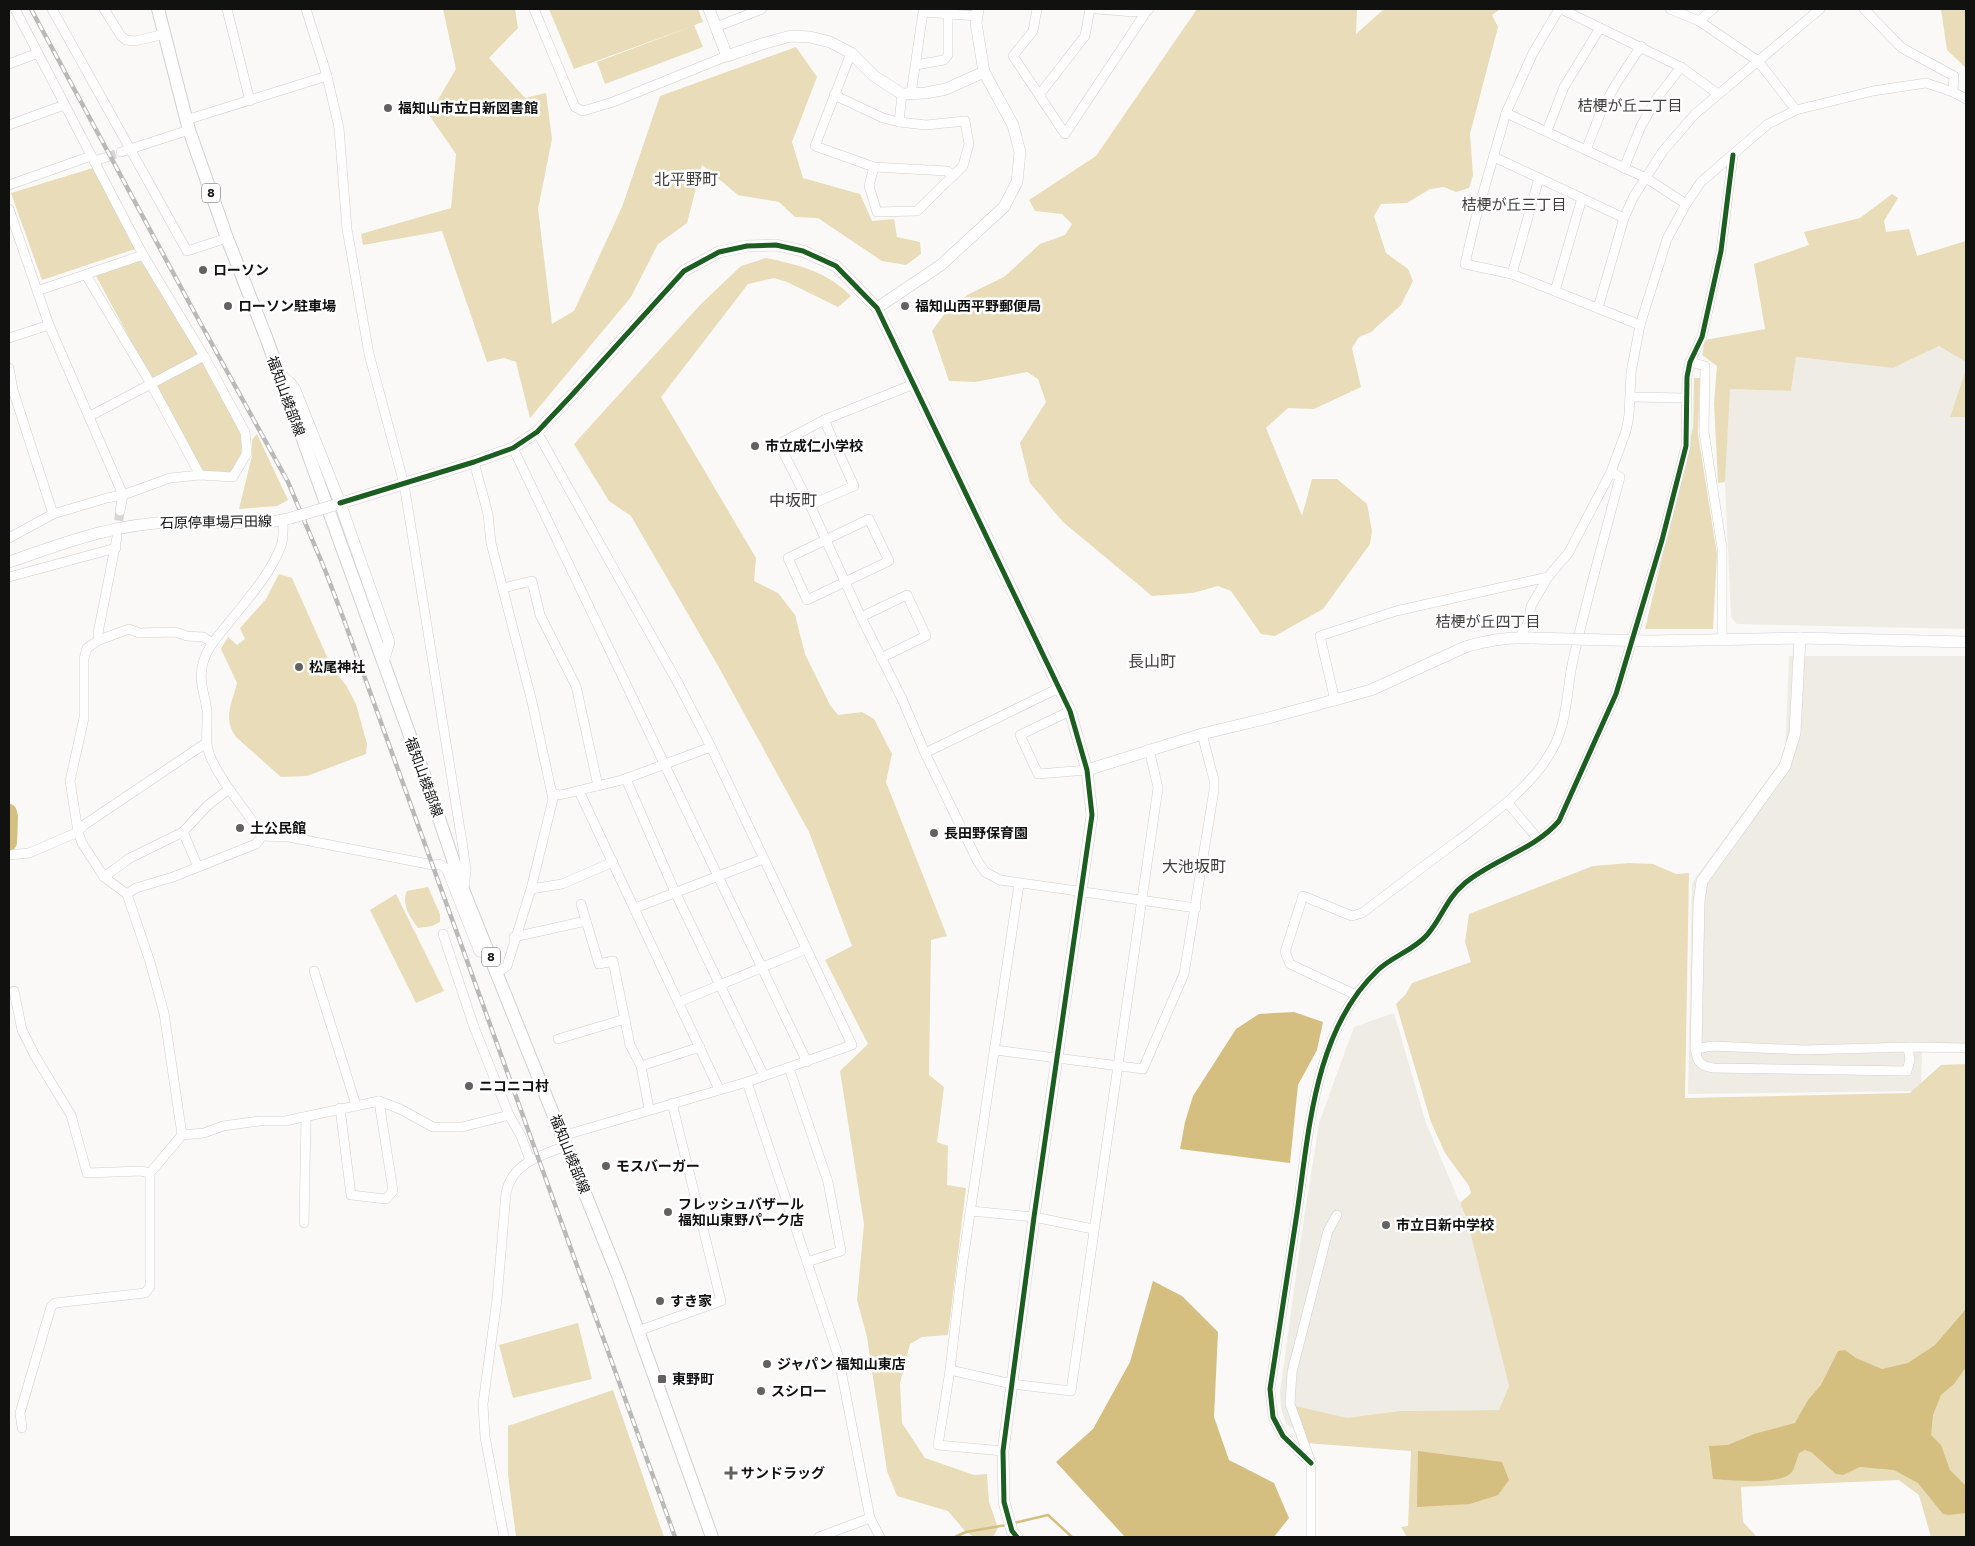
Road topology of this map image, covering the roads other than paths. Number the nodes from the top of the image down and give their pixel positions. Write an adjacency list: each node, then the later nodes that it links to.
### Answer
1 (15, 9): 26 (street)
2 (52, 9): 49 (street)
3 (104, 9): 24 (street)
4 (158, 9): 24 (main road, 福知山綾部線 / 8)
5 (227, 9): 41 (street)
6 (306, 9): 34 (street)
7 (534, 9): 28 (street)
8 (709, 9): 22 (street)
9 (762, 9): 22 (street)
10 (1037, 9): 39 (street)
11 (1090, 9): 39 (street)
12 (1097, 9): 13 (street)
13 (1149, 9): 39 (street)
14 (1560, 9): 23 (street); 44 (street)
15 (1670, 9): 21 (street)
16 (1713, 9): 21 (street)
17 (1820, 9): 29 (street)
18 (1864, 9): 35 (street)
19 (977, 12): 20 (street); 33 (street)
20 (948, 14): 31 (street); 31 (street)
21 (1699, 21): 29 (street)
22 (716, 27): 28 (street)
23 (1600, 28): 25 (street); 48 (street)
24 (164, 34): 47 (main road, 福知山綾部線 / 8)
25 (1641, 46): 32 (street); 50 (street)
26 (38, 53): 30 (street); 42 (street)
27 (851, 54): 28 (street); 36 (street); 38 (street)
28 (728, 56)
29 (1758, 61): 37 (street); 43 (street)
30 (9, 64)
31 (916, 65): 36 (street)
32 (1681, 67): 37 (street); 56 (street)
33 (984, 72): 36 (street); 71 (street)
34 (327, 76): 41 (street); 91 (street)
35 (1953, 92): 40 (street); 43 (street)
36 (906, 94): 45 (street)
37 (1718, 94): 59 (street)
38 (834, 95): 45 (street); 55 (street)
39 (1039, 95)
40 (1966, 99)
41 (250, 101): 47 (street)
42 (64, 105): 46 (street); 54 (street)
43 (1796, 110): 51 (street)
44 (1506, 113): 48 (street); 53 (street)
45 (899, 122): 57 (street)
46 (9, 125)
47 (187, 125): 49 (street); 65 (main road, 福知山綾部線 / 8)
48 (1547, 131): 50 (street)
49 (125, 150): 65 (street)
50 (1586, 150): 56 (street)
51 (1733, 155): 62 (street); 77 (street)
52 (107, 157): 54 (street)
53 (1494, 157): 58 (street); 68 (street)
54 (92, 159): 60 (street); 66 (street)
55 (874, 167): 57 (street); 57 (street)
56 (1624, 168): 59 (street)
57 (954, 176)
58 (1539, 178): 61 (street); 68 (street)
59 (1646, 178): 62 (street); 64 (street)
60 (9, 185)
61 (1582, 198): 64 (street); 70 (street)
62 (1686, 204): 73 (street)
63 (9, 209): 69 (street)
64 (1624, 218): 72 (street)
65 (227, 238): 79 (main road, 福知山綾部線 / 8)
66 (143, 255): 67 (street); 76 (street)
67 (86, 274): 69 (street); 80 (street)
68 (1512, 274): 70 (street)
69 (37, 291): 74 (street)
70 (1555, 291): 72 (street)
71 (877, 308): 81 (street, 石原停車場戸田線); 86 (street, 石原停車場戸田線)
72 (1598, 308): 73 (street)
73 (1640, 324): 82 (street)
74 (49, 325): 75 (street); 84 (street)
75 (9, 338)
76 (204, 356): 80 (street); 90 (street)
77 (1690, 362): 83 (street); 111 (street)
78 (9, 368): 96 (street)
79 (278, 373): 93 (street); 115 (main road, 福知山綾部線 / 8)
80 (151, 384): 84 (street); 90 (street)
81 (914, 384): 85 (street); 116 (street, 石原停車場戸田線)
82 (1631, 397): 83 (street); 89 (street)
83 (1686, 398): 135 (street)
84 (90, 416): 92 (street)
85 (824, 420): 94 (street); 94 (street)
86 (537, 432): 87 (street, 石原停車場戸田線); 121 (street)
87 (513, 448): 88 (street, 石原停車場戸田線); 124 (street)
88 (474, 462): 91 (street, 石原停車場戸田線); 106 (street)
89 (1610, 472): 104 (street); 131 (street)
90 (200, 475): 92 (street)
91 (404, 484): 93 (street, 石原停車場戸田線); 145 (street)
92 (123, 495): 95 (street); 96 (street)
93 (337, 504): 97 (street, 石原停車場戸田線, bridge); 115 (street)
94 (810, 505): 100 (street)
95 (120, 511)
96 (53, 514): 99 (street)
97 (287, 519): 102 (street, 石原停車場戸田線); 112 (street)
98 (117, 537): 101 (street)
99 (9, 538)
100 (825, 539): 105 (street); 105 (street); 105 (street)
101 (116, 548): 103 (street); 110 (street)
102 (9, 562)
103 (9, 577)
104 (1548, 577): 108 (street); 117 (street)
105 (845, 582): 107 (street)
106 (503, 588): 127 (street); 130 (street)
107 (860, 616): 114 (street); 114 (street)
108 (1526, 638): 111 (street, bridge); 117 (street)
109 (1800, 638): 111 (street); 113 (street); 169 (street)
110 (98, 640): 112 (street); 132 (street)
111 (1722, 641)
112 (213, 642): 120 (street)
113 (1966, 642)
114 (881, 658): 123 (street)
115 (383, 662): 145 (main road, 福知山綾部線 / 8)
116 (1059, 688): 118 (street, 石原停車場戸田線); 123 (street)
117 (1335, 701): 119 (street)
118 (1070, 711): 125 (street, 石原停車場戸田線); 125 (street)
119 (1202, 734): 122 (street); 151 (street)
120 (206, 743): 128 (street); 132 (street)
121 (711, 747): 124 (street); 137 (street)
122 (1149, 750): 125 (street); 148 (street)
123 (925, 754): 142 (street)
124 (665, 764): 126 (street); 140 (street)
125 (1088, 770): 144 (street, 石原停車場戸田線)
126 (626, 779): 127 (street); 146 (street)
127 (598, 786): 129 (street)
128 (229, 789): 133 (street); 134 (street)
129 (579, 791): 130 (street); 138 (street)
130 (552, 793): 143 (street)
131 (1507, 802): 135 (street); 162 (street)
132 (78, 832): 136 (street); 141 (street)
133 (183, 832): 139 (street); 141 (street)
134 (262, 836): 139 (street); 156 (street)
135 (1538, 840): 162 (street)
136 (9, 855)
137 (763, 859): 140 (street); 155 (street)
138 (613, 862): 143 (street); 150 (street)
139 (198, 867): 147 (street)
140 (719, 876): 146 (street); 157 (street)
141 (104, 877): 147 (street)
142 (1019, 884): 144 (street); 170 (street)
143 (531, 889): 154 (street)
144 (1081, 890): 148 (street); 171 (street, 石原停車場戸田線)
145 (464, 892): 156 (main road, 福知山綾部線 / 8)
146 (675, 892): 150 (street); 160 (street)
147 (127, 894): 186 (street)
148 (1141, 901): 151 (street); 174 (street)
149 (581, 904): 152 (street)
150 (635, 908): 163 (street)
151 (1196, 908): 174 (street)
152 (586, 921): 154 (street); 164 (street)
153 (443, 934): 184 (street)
154 (514, 938): 159 (street)
155 (806, 949): 157 (street); 172 (street)
156 (490, 954): 159 (main road, 福知山綾部線 / 8)
157 (761, 967): 160 (street); 172 (street)
158 (314, 971): 181 (street)
159 (497, 973): 187 (main road, 福知山綾部線 / 8)
160 (718, 984): 163 (street); 176 (street)
161 (14, 991): 189 (street)
162 (1356, 995): 201 (street)
163 (678, 1002): 167 (street)
164 (624, 1019): 165 (street); 173 (street)
165 (558, 1039)
166 (1908, 1047): 168 (street); 169 (street); 169 (street)
167 (700, 1048): 173 (street); 178 (street)
168 (1966, 1048)
169 (1696, 1049)
170 (995, 1050): 171 (street); 190 (street)
171 (1057, 1057): 174 (street); 192 (street, 石原停車場戸田線)
172 (807, 1062): 175 (street)
173 (641, 1066): 183 (street)
174 (1118, 1066): 194 (street)
175 (789, 1068): 176 (street); 195 (street)
176 (764, 1076): 177 (street)
177 (747, 1082): 178 (street); 195 (street)
178 (719, 1089): 180 (street)
179 (379, 1101): 181 (street); 182 (street); 184 (street)
180 (672, 1103): 183 (street); 196 (street)
181 (356, 1105): 182 (street)
182 (340, 1108): 185 (street)
183 (649, 1110): 187 (street)
184 (509, 1114): 188 (street)
185 (306, 1117): 186 (street); 193 (street)
186 (182, 1135): 189 (street)
187 (564, 1141): 188 (street); 196 (main road, 福知山綾部線 / 8)
188 (530, 1160): 204 (street)
189 (150, 1173): 199 (street)
190 (971, 1211): 192 (street); 197 (street)
191 (1337, 1214): 201 (street)
192 (1034, 1218): 194 (street); 198 (street, 石原停車場戸田線)
193 (304, 1223)
194 (1093, 1229): 198 (street)
195 (807, 1262): 202 (street)
196 (638, 1331): 205 (main road, 福知山綾部線 / 8)
197 (950, 1370): 198 (street); 200 (street)
198 (1012, 1384): 200 (street, 石原停車場戸田線)
199 (22, 1428)
200 (1003, 1452): 207 (street, 石原停車場戸田線)
201 (1311, 1463): 208 (street)
202 (870, 1518): 203 (street); 206 (street)
203 (876, 1535)
204 (504, 1537)
205 (712, 1537)
206 (819, 1537)
207 (1017, 1537)
208 (1311, 1537)

